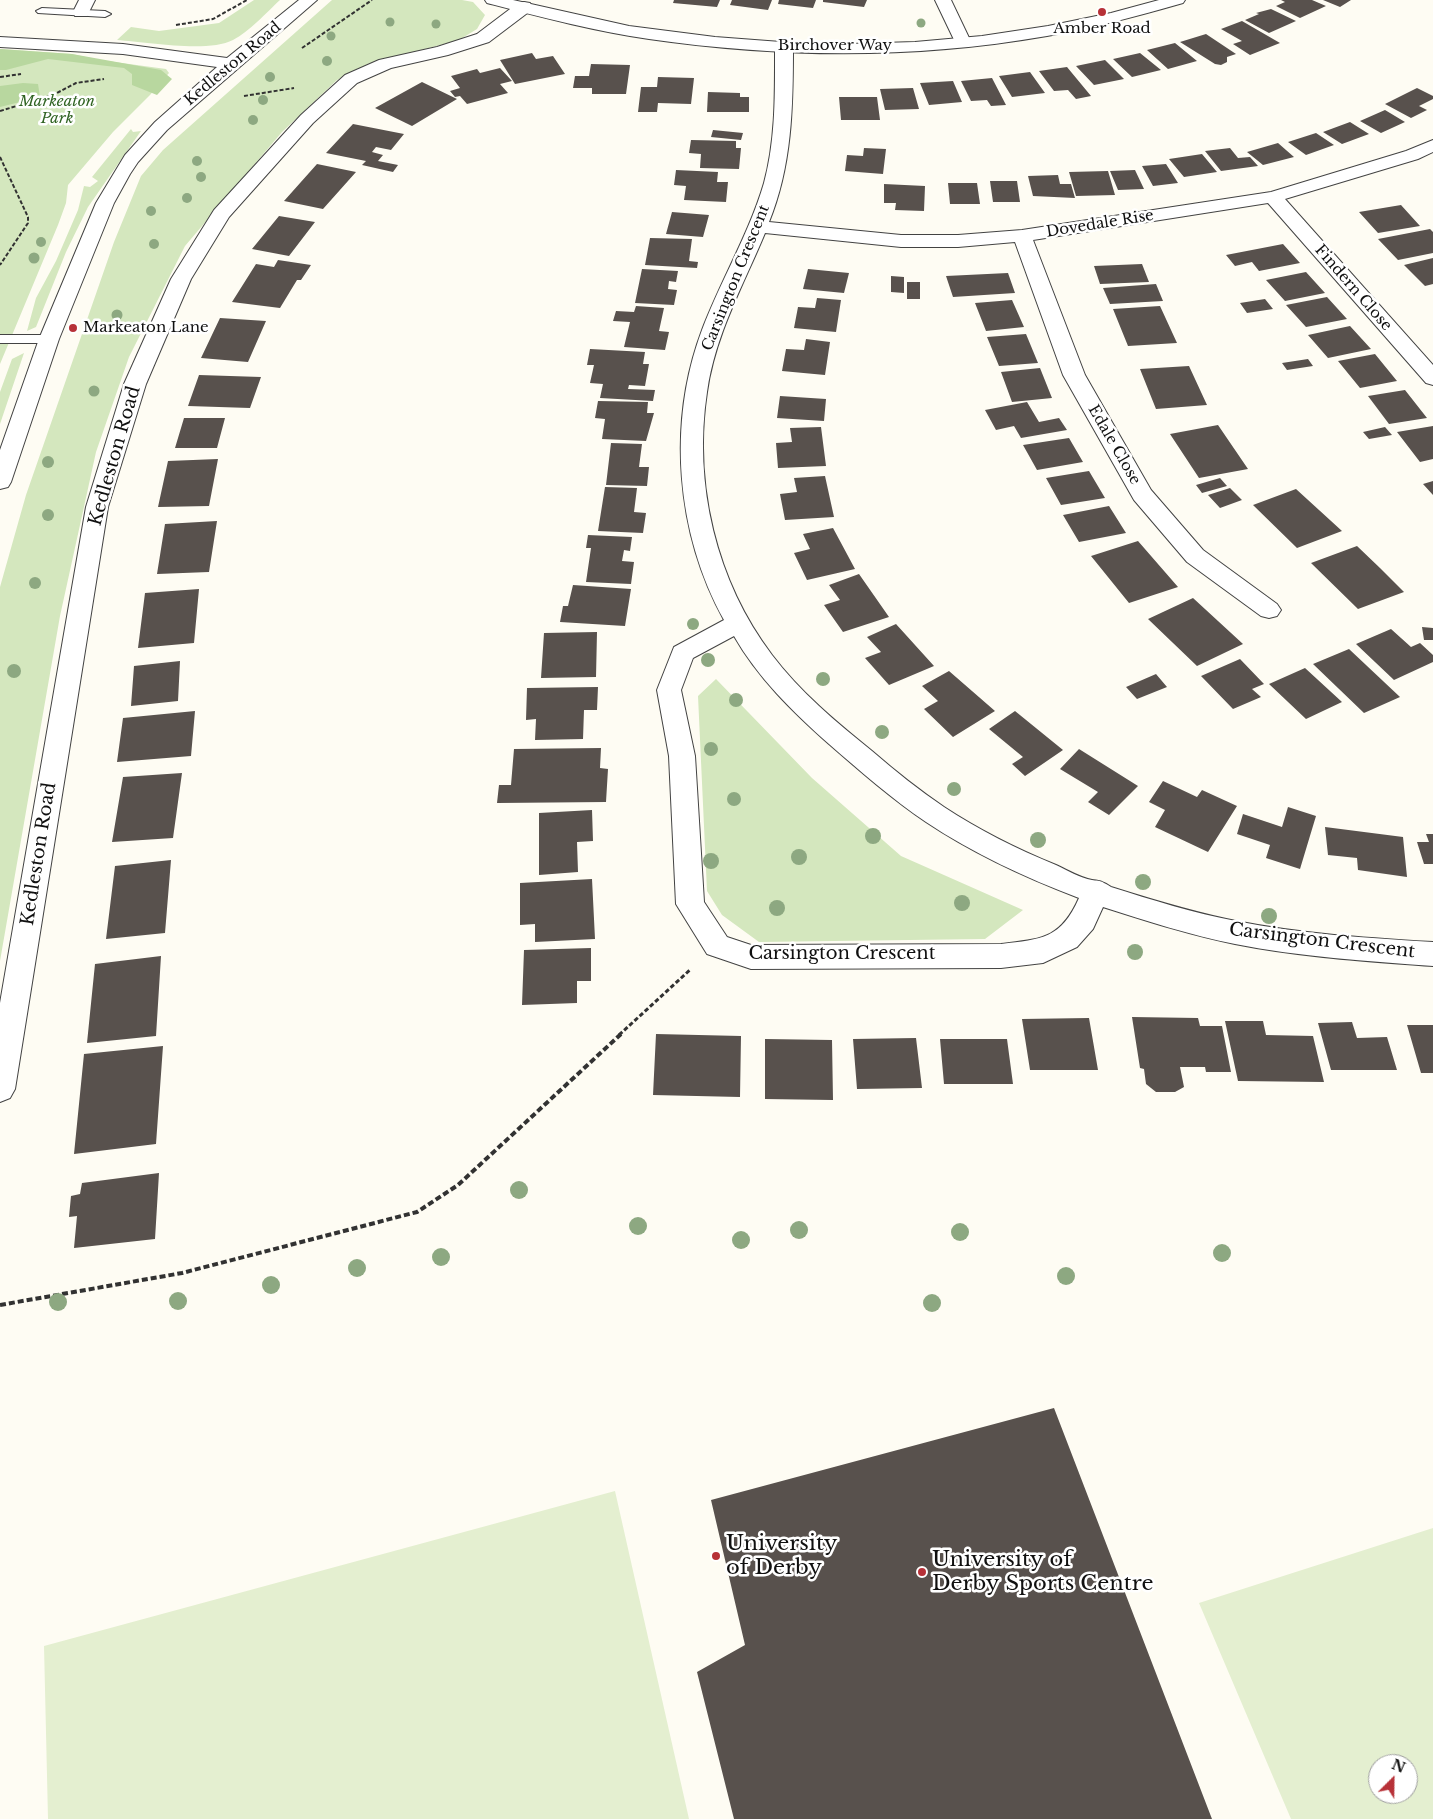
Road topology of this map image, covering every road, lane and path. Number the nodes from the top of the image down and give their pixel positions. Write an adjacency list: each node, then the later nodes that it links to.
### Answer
1 (310, 0): 11 (street, Kedleston Road)
2 (943, 0): 9 (street)
3 (1177, 0): 9 (street, Birchover Way)
4 (508, 3): 10 (street, Birchover Way); 31 (street, Kedleston Road)
5 (84, 6): 6 (lane); 7 (lane)
6 (42, 11)
7 (105, 14)
8 (0, 42): 11 (street)
9 (963, 42): 10 (street, Birchover Way)
10 (784, 47): 19 (street, Carsington Crescent)
11 (231, 64): 14 (street, Kedleston Road)
12 (104, 79): 15 (path)
13 (295, 88): 14 (path)
14 (184, 105): 23 (street, Kedleston Road)
15 (0, 111)
16 (1433, 146): 18 (street, Dovedale Rise)
17 (0, 157): 21 (path)
18 (1274, 198): 20 (street, Dovedale Rise); 24 (street, Findern Close)
19 (759, 227): 20 (street, Dovedale Rise); 27 (street, Carsington Crescent)
20 (1022, 236): 26 (street, Edale Close)
21 (0, 265)
22 (0, 339): 23 (lane)
23 (49, 339): 25 (street, Kedleston Road)
24 (1433, 378)
25 (0, 482)
26 (1269, 610)
27 (738, 623): 28 (street, Carsington Crescent); 29 (street)
28 (1096, 891): 29 (street, Carsington Crescent); 30 (street, Carsington Crescent)
29 (717, 946): 32 (path)
30 (1433, 954)
31 (0, 1089)
32 (0, 1305)

